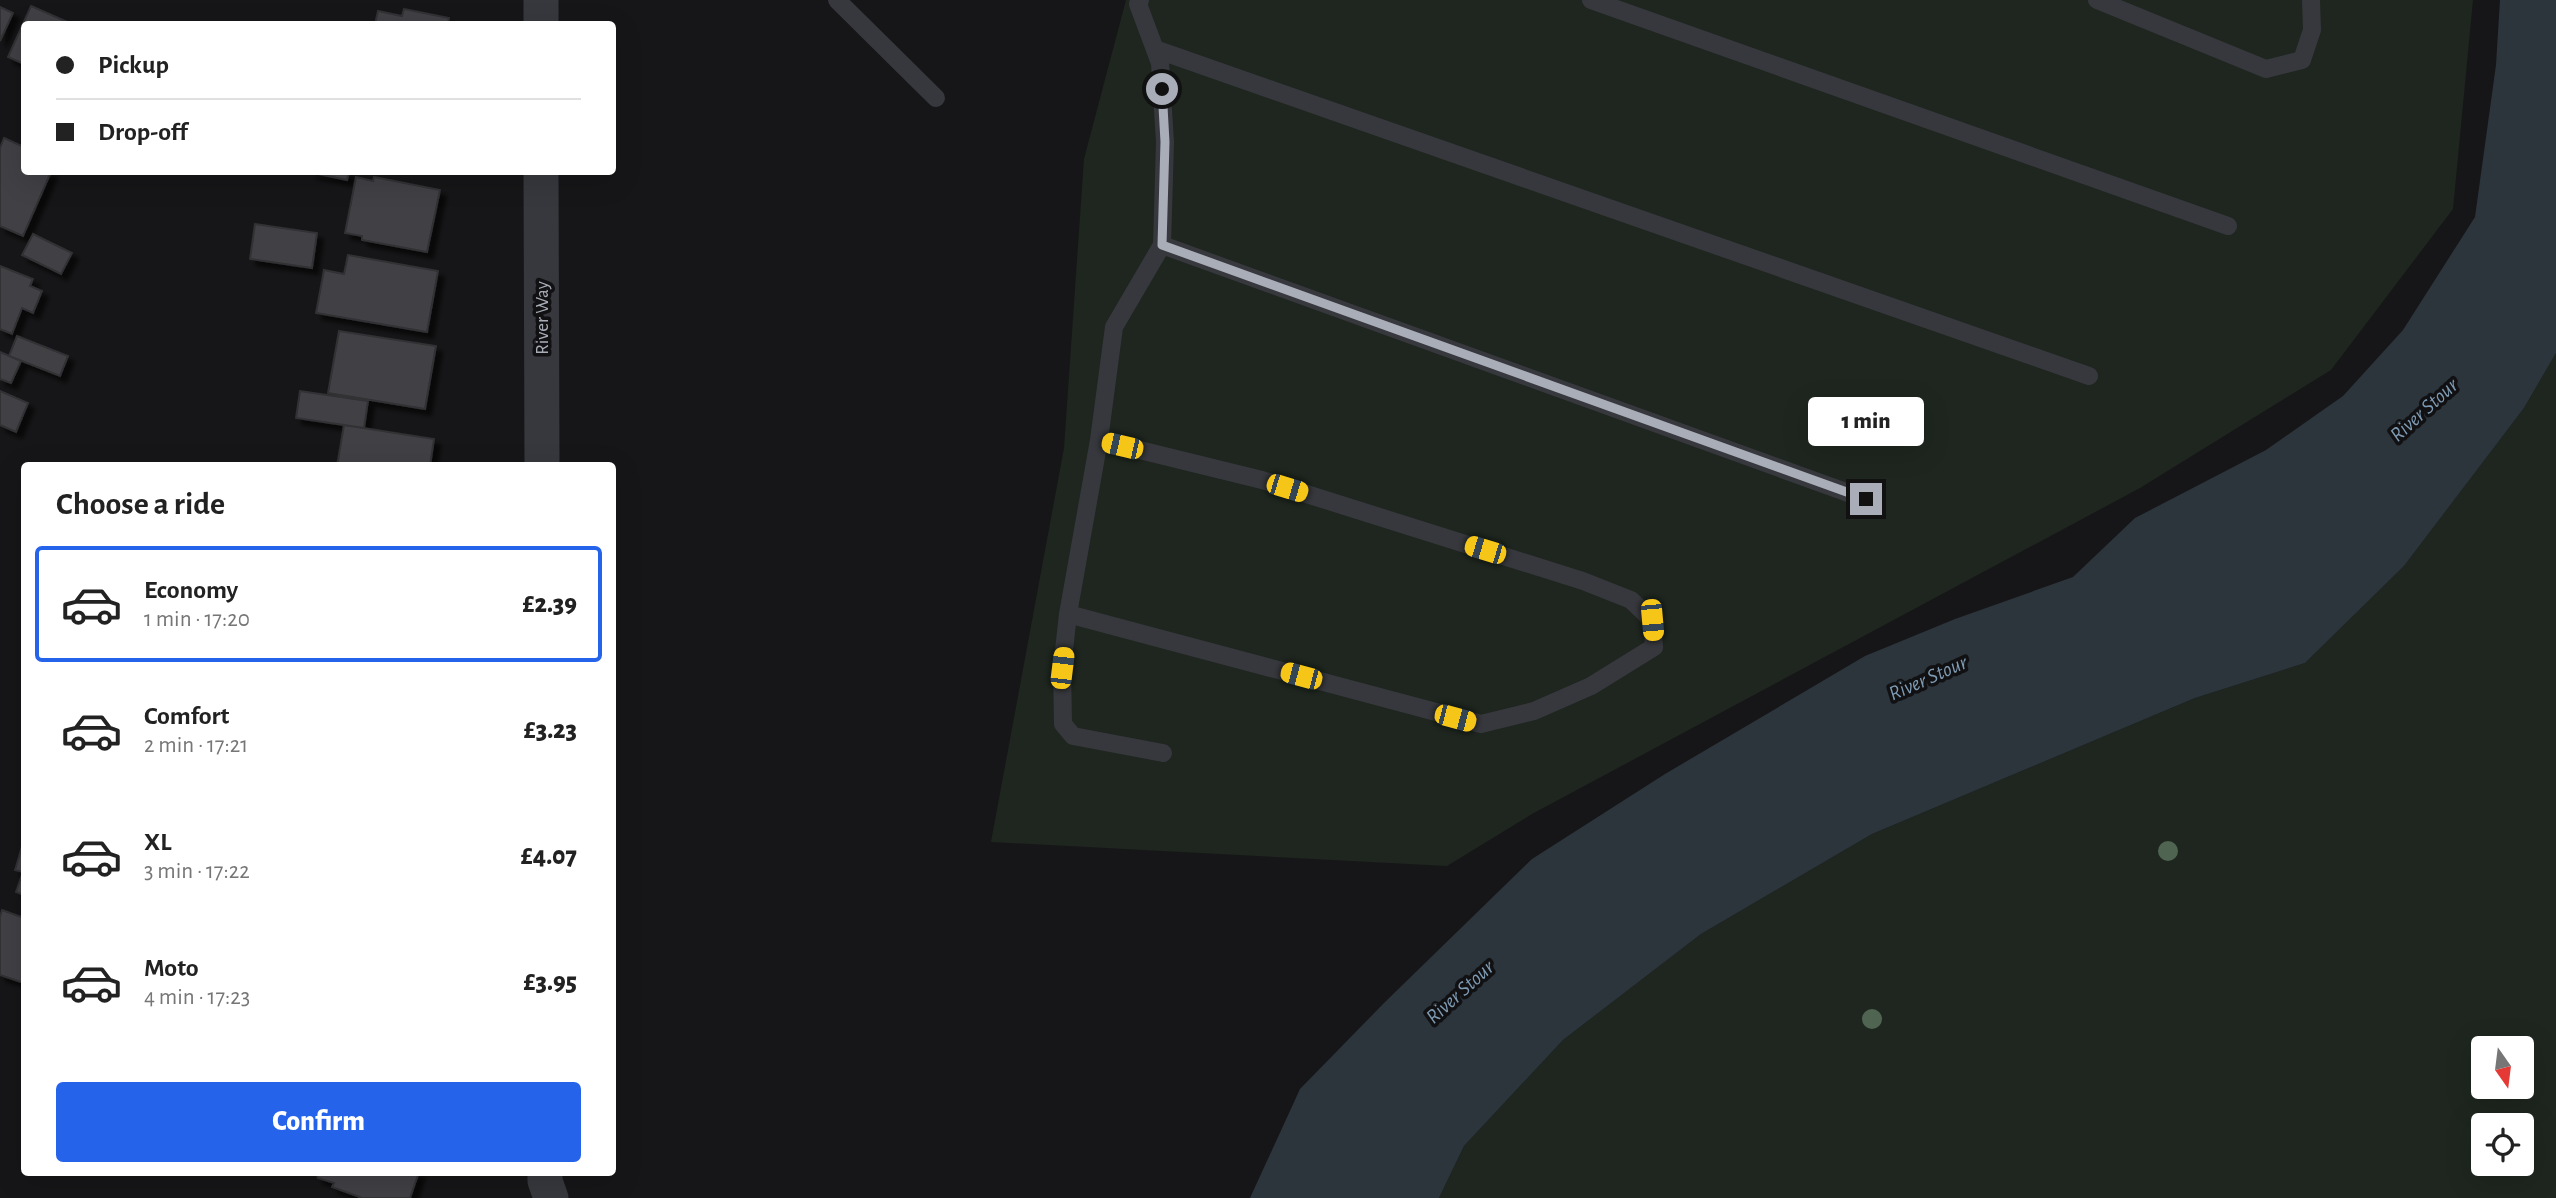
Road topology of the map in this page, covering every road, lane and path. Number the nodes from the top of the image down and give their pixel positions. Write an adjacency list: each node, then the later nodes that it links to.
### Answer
1 (541, 0): 7 (street)
2 (837, 0): 9 (lane)
3 (1140, 0): 8 (lane)
4 (1591, 0): 11 (lane)
5 (2097, 0): 6 (lane)
6 (2311, 0)
7 (541, 21)
8 (1155, 49): 12 (lane); 13 (lane)
9 (936, 98)
10 (541, 175): 15 (street, River Way)
11 (2228, 226)
12 (1162, 245): 14 (lane); 16 (lane)
13 (2090, 376)
14 (1099, 440): 17 (lane); 17 (lane)
15 (542, 462)
16 (1866, 499)
17 (1068, 614): 18 (lane)
18 (1163, 753)

